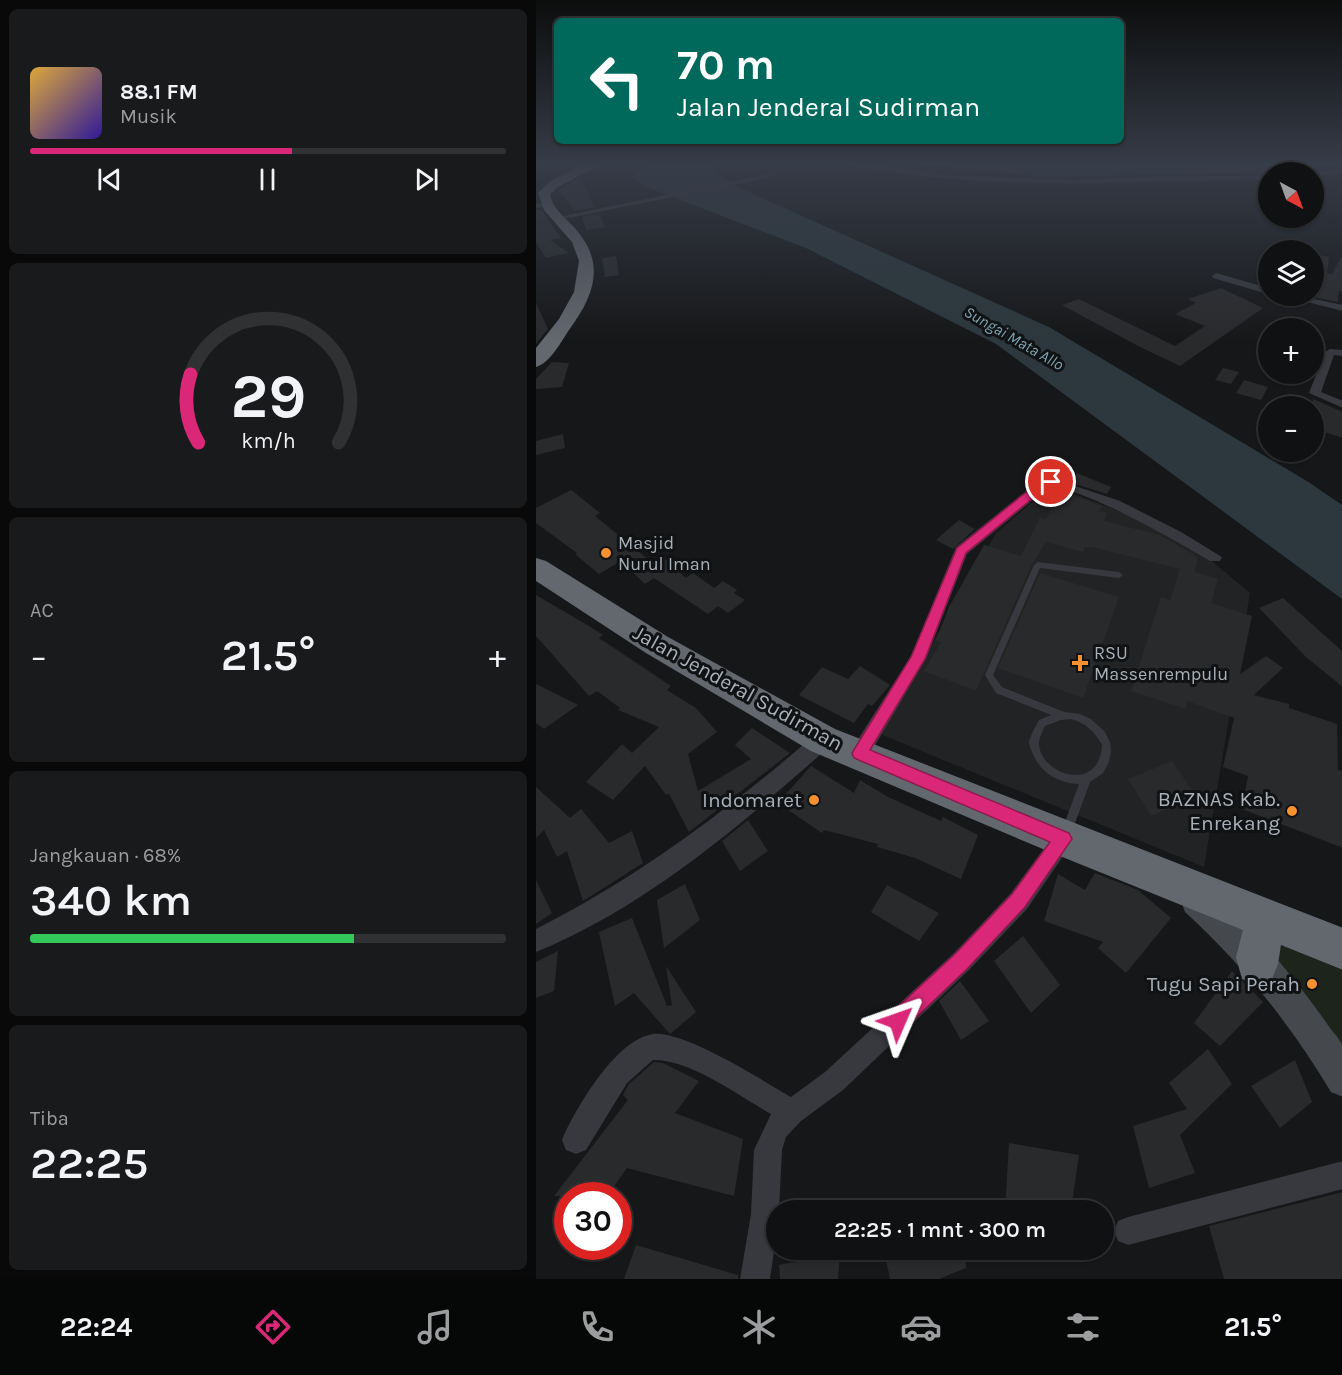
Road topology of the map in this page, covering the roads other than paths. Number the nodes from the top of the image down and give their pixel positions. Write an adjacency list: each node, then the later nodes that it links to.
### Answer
1 (561, 222): 7 (highway)
2 (1216, 276): 3 (street)
3 (1258, 288)
4 (1324, 304): 5 (street)
5 (1343, 308)
6 (1343, 353): 8 (street)
7 (536, 361)
8 (1343, 405)
9 (1215, 557): 14 (street)
10 (536, 568): 13 (highway, Jalan Jenderal Sudirman)
11 (1119, 575): 12 (lane)
12 (1062, 715): 15 (lane); 15 (lane)
13 (823, 740): 14 (highway, Jalan Jenderal Sudirman); 19 (street)
14 (860, 753): 16 (highway, Jalan Jenderal Sudirman)
15 (1086, 778): 16 (lane)
16 (1058, 846): 17 (highway, Jalan Jenderal Sudirman); 23 (street)
17 (1176, 884): 18 (highway); 21 (main road, Jalan Jenderal Sudirman)
18 (1277, 923): 20 (highway); 21 (highway)
19 (536, 941)
20 (1343, 949)
21 (1257, 964): 22 (main road, Jalan Jenderal Sudirman)
22 (1343, 1080)
23 (792, 1112): 24 (street); 27 (street)
24 (576, 1140)
25 (1343, 1175): 26 (street)
26 (1128, 1231)
27 (755, 1279)

